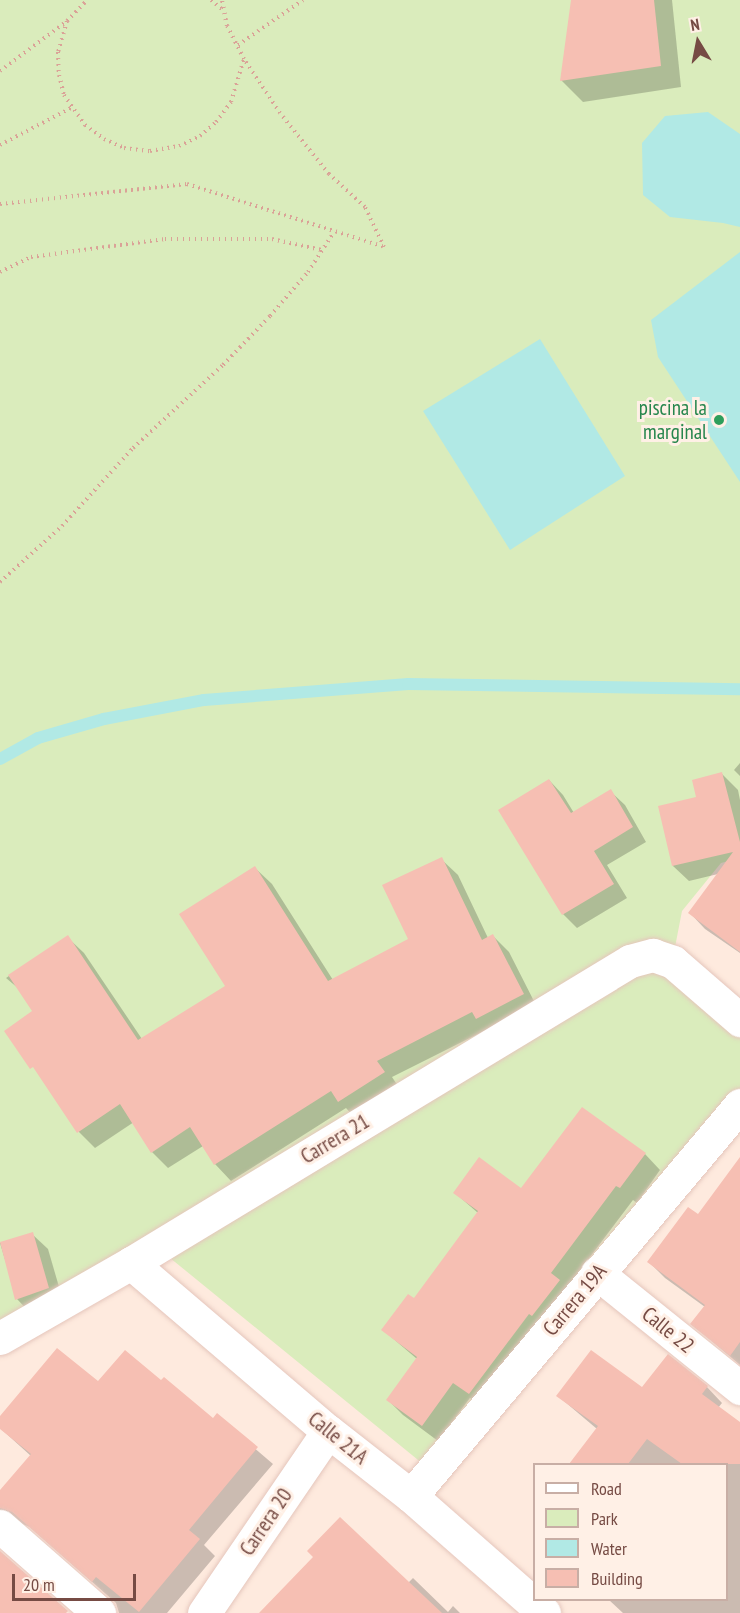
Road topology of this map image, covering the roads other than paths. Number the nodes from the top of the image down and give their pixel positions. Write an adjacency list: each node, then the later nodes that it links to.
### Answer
1 (740, 1020): 3 (street, Carrera 21)
2 (740, 1105): 4 (street, Carrera 19A)
3 (131, 1263): 5 (street, Carrera 21); 7 (street, Calle 21A)
4 (597, 1273): 6 (street, Calle 22); 8 (street, Carrera 19A)
5 (0, 1338)
6 (740, 1388)
7 (328, 1431): 8 (street, Calle 21A); 11 (street, Carrera 20)
8 (411, 1496): 12 (street, Calle 21A)
9 (0, 1526): 10 (street)
10 (99, 1613)
11 (204, 1613)
12 (544, 1613)

